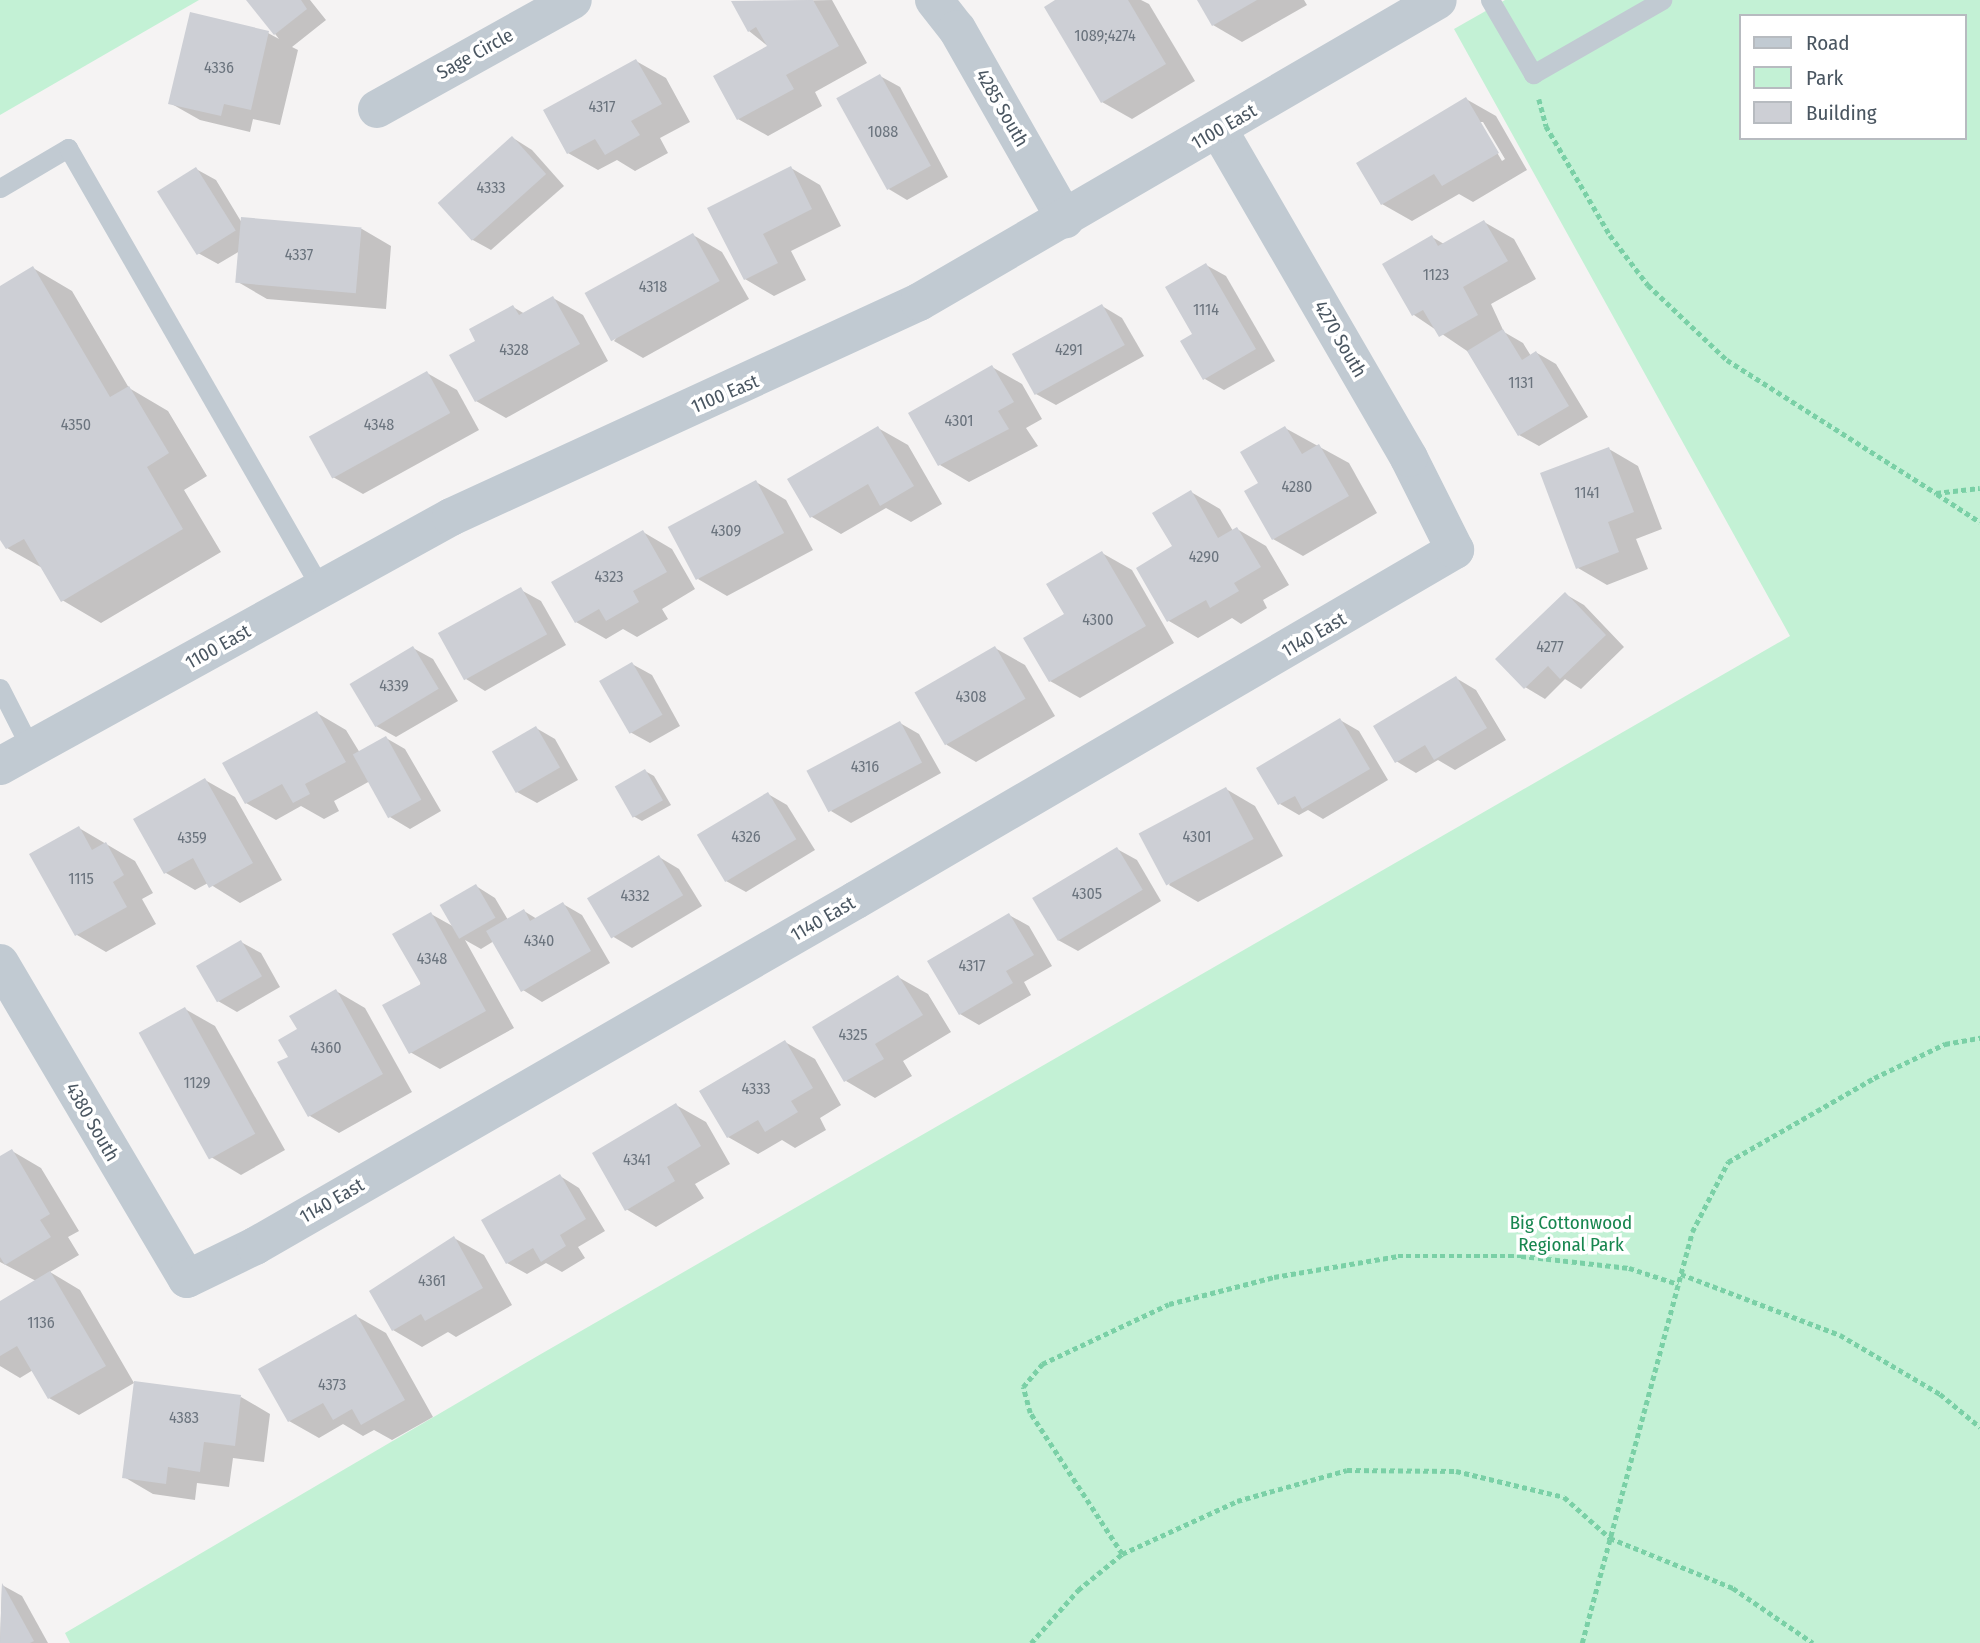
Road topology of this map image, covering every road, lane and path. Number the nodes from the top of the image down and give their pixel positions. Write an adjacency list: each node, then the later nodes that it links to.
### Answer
1 (573, 0): 6 (street, Sage Circle)
2 (934, 0): 10 (street, 4285 South)
3 (1438, 0): 8 (street, 1100 East)
4 (1490, 0): 5 (lane)
5 (1662, 0)
6 (377, 109)
7 (1546, 126): 12 (path)
8 (1219, 130): 10 (street, 1100 East); 14 (street, 4270 South)
9 (0, 188): 15 (lane)
10 (1065, 219): 15 (street, 1100 East)
11 (1980, 488): 12 (path)
12 (1936, 494): 13 (path)
13 (1980, 522)
14 (1455, 550): 21 (street, 1140 East)
15 (322, 590): 17 (street, 1100 East)
16 (0, 688): 17 (lane)
17 (16, 757)
18 (0, 964): 21 (street, 4380 South)
19 (1980, 1038): 20 (path)
20 (1681, 1274): 22 (path); 23 (path)
21 (187, 1279)
22 (1678, 1284): 24 (path); 25 (path)
23 (1980, 1427)
24 (1610, 1538): 25 (path); 27 (path); 28 (path)
25 (1122, 1555): 26 (path)
26 (1031, 1643)
27 (1582, 1643)
28 (1813, 1643)

